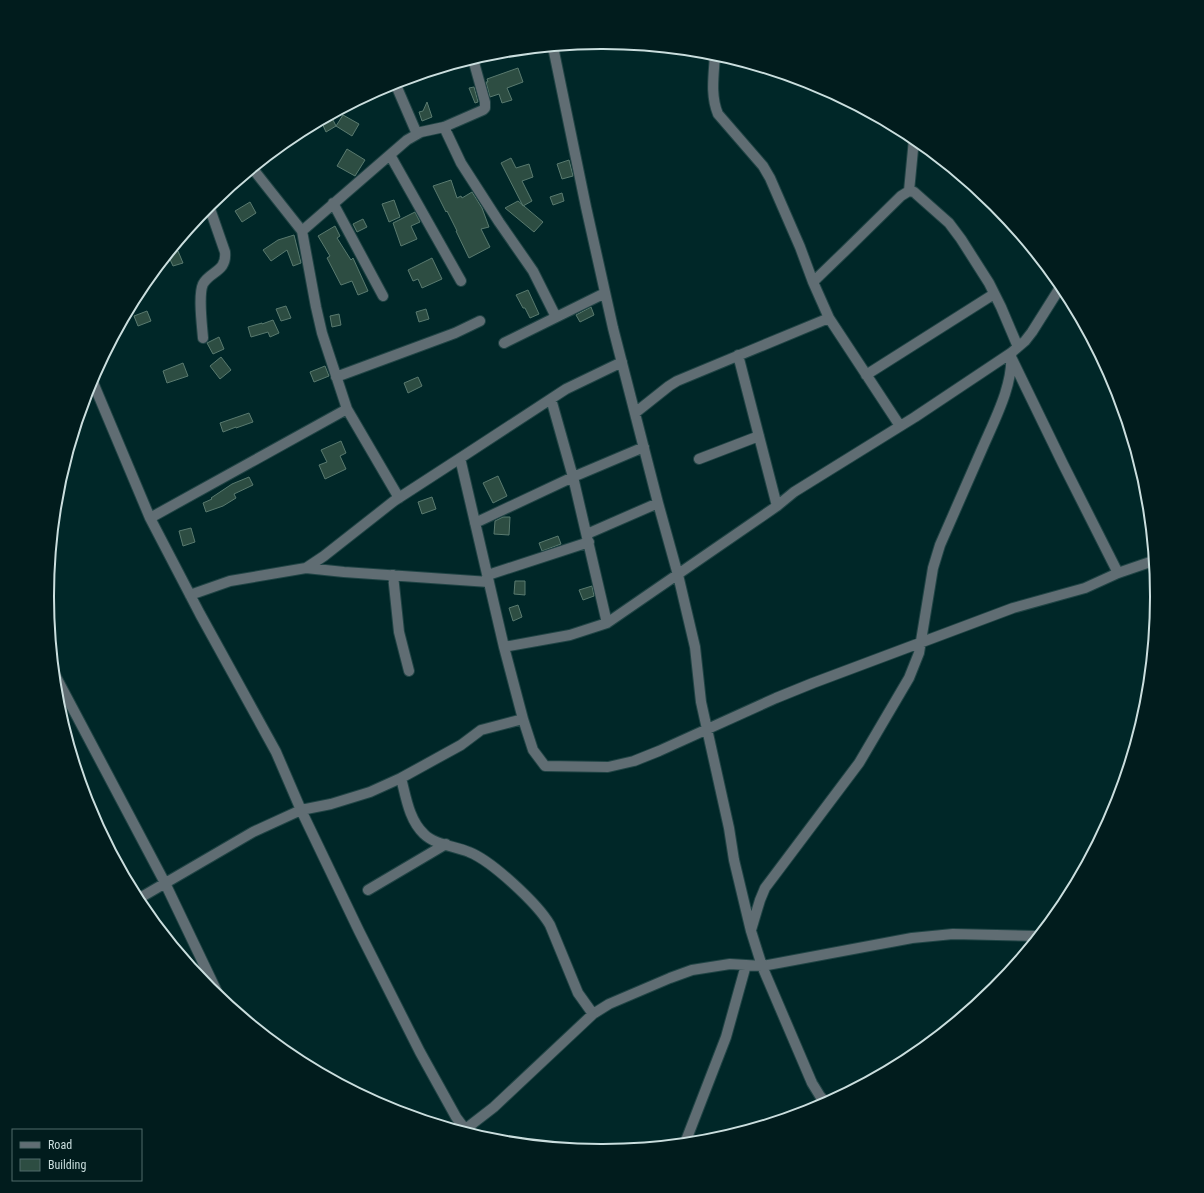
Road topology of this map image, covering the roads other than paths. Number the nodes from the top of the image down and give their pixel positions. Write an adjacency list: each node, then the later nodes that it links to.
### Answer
1 (554, 51): 17 (street)
2 (715, 61): 15 (street)
3 (475, 65): 5 (street)
4 (398, 89): 6 (street)
5 (444, 127): 6 (street); 20 (street)
6 (418, 134): 8 (street)
7 (913, 146): 10 (street)
8 (390, 155): 11 (street); 14 (street)
9 (256, 173): 13 (street)
10 (909, 192): 15 (street); 18 (street)
11 (333, 203): 13 (street); 19 (street)
12 (211, 214): 23 (street)
13 (302, 231): 29 (street)
14 (461, 281)
15 (813, 282): 21 (street)
16 (1057, 292): 25 (street)
17 (605, 293): 20 (street); 27 (street)
18 (994, 294): 25 (street); 28 (street)
19 (383, 296)
20 (556, 317): 24 (street)
21 (829, 318): 26 (street); 28 (street)
22 (480, 321): 29 (street)
23 (203, 338)
24 (504, 343)
25 (1014, 353): 34 (street); 48 (street); 54 (street)
26 (738, 356): 33 (street); 35 (street)
27 (622, 362): 31 (street); 33 (street)
28 (866, 374): 34 (street)
29 (336, 377): 32 (street)
30 (96, 388): 43 (street)
31 (551, 399): 37 (street); 39 (street)
32 (347, 409): 40 (street); 43 (street)
33 (635, 413): 36 (street)
34 (900, 426): 42 (street)
35 (759, 436): 38 (street); 42 (street)
36 (644, 446): 39 (street); 41 (street)
37 (460, 458): 40 (street); 44 (street)
38 (699, 459)
39 (573, 477): 44 (street); 45 (street)
40 (400, 498): 47 (street)
41 (658, 503): 45 (street); 50 (street)
42 (777, 506): 50 (street)
43 (150, 518): 52 (street)
44 (475, 523): 51 (street)
45 (588, 538): 51 (street); 53 (street)
46 (1148, 563): 48 (street)
47 (306, 568): 49 (street); 52 (street)
48 (1118, 573): 54 (street)
49 (393, 575): 51 (street); 56 (street)
50 (678, 575): 53 (street); 61 (street)
51 (488, 578): 55 (street)
52 (190, 595): 63 (street)
53 (607, 623): 55 (street)
54 (921, 642): 61 (street); 68 (street)
55 (504, 647): 60 (street)
56 (409, 671)
57 (63, 691): 58 (street)
58 (68, 700): 59 (street); 65 (street)
59 (65, 702)
60 (523, 719): 61 (street); 62 (street)
61 (707, 729): 68 (street)
62 (401, 778): 63 (street); 64 (street)
63 (301, 810): 65 (street); 75 (street)
64 (446, 844): 66 (street); 73 (street)
65 (164, 884): 67 (street); 72 (street)
66 (368, 890)
67 (144, 896)
68 (751, 931): 71 (street)
69 (1031, 936): 71 (street)
70 (746, 965): 71 (street); 73 (street); 77 (street)
71 (762, 966): 74 (street)
72 (211, 980)
73 (593, 1014): 76 (street)
74 (822, 1098)
75 (461, 1125)
76 (468, 1127)
77 (687, 1137)

